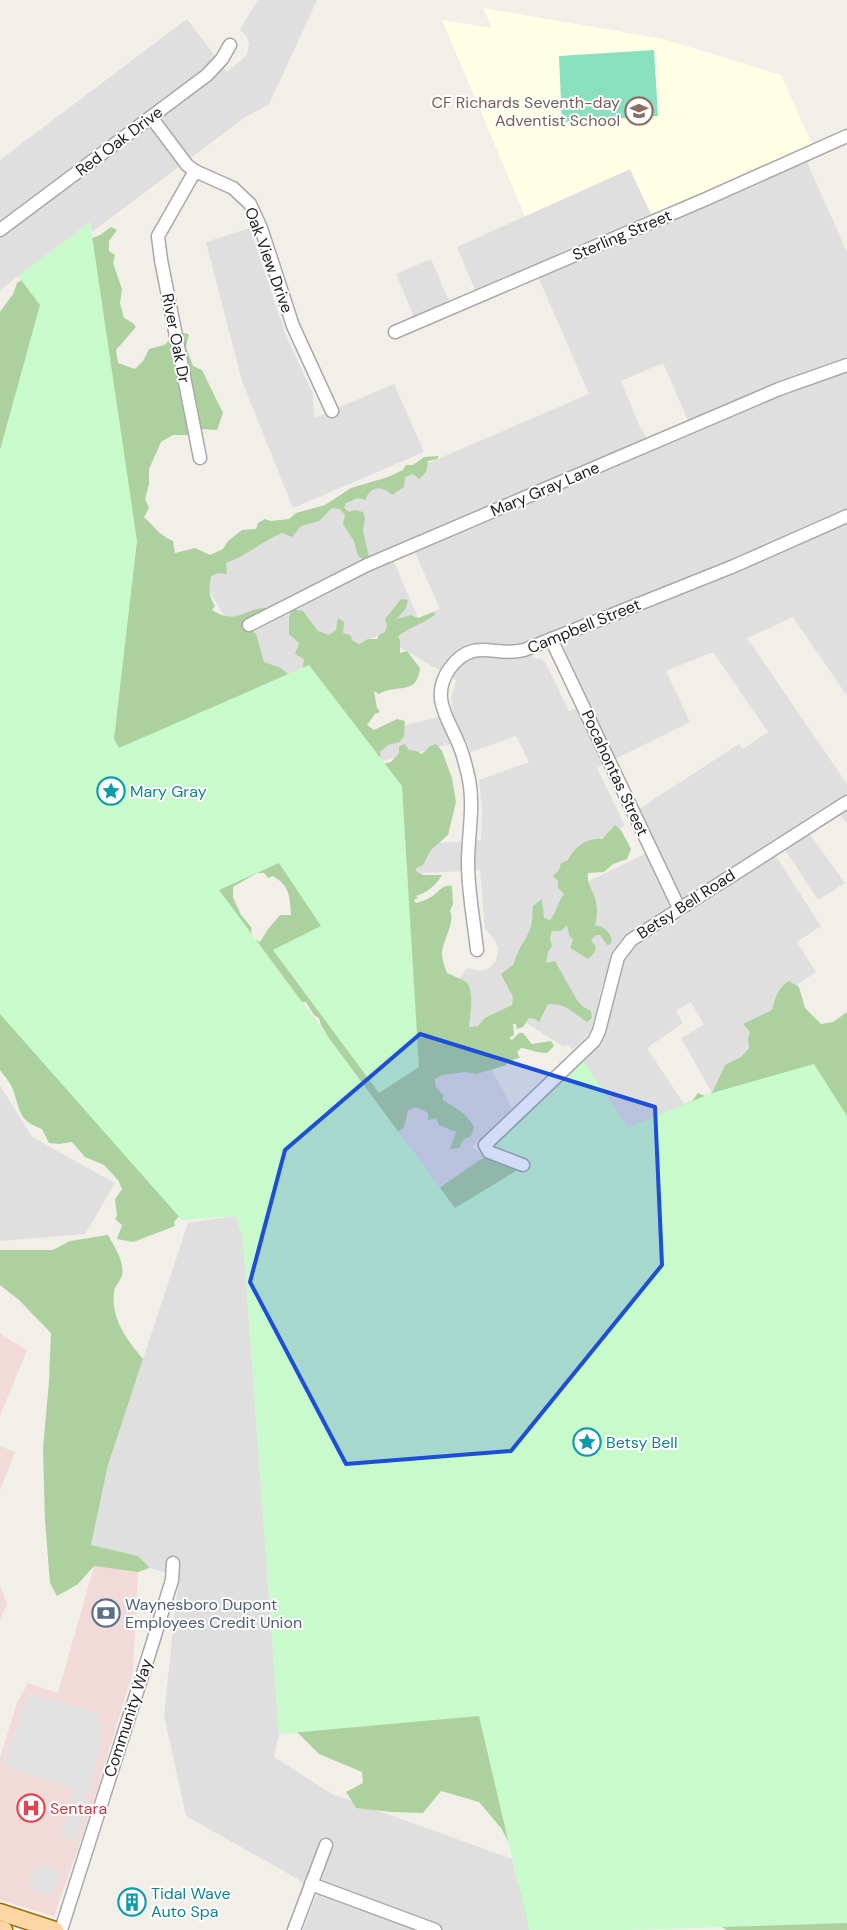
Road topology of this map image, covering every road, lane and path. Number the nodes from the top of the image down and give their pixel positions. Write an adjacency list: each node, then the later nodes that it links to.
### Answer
1 (230, 45): 2 (street, Red Oak Drive)
2 (151, 117): 4 (street, Oak View Drive); 5 (street, Red Oak Drive)
3 (847, 136): 6 (street, Sterling Street)
4 (195, 171): 8 (street, Oak View Drive); 9 (street, River Oak Dr)
5 (0, 230)
6 (395, 332)
7 (847, 365): 11 (street, Mary Gray Lane)
8 (332, 411)
9 (200, 458)
10 (847, 516): 12 (street, Campbell Street)
11 (249, 625)
12 (551, 639): 14 (street, Pocahontas Street); 15 (street, Campbell Street)
13 (847, 802): 14 (street, Betsy Bell Road)
14 (679, 908): 16 (street, Betsy Bell Road)
15 (477, 950)
16 (523, 1165)
17 (173, 1563): 24 (street, Community Way)
18 (326, 1845): 19 (street)
19 (310, 1884): 25 (street); 26 (street)
20 (0, 1912): 23 (main road)
21 (0, 1929): 22 (main road)
22 (4, 1930)
23 (55, 1930)
24 (61, 1930)
25 (294, 1930)
26 (434, 1930)

